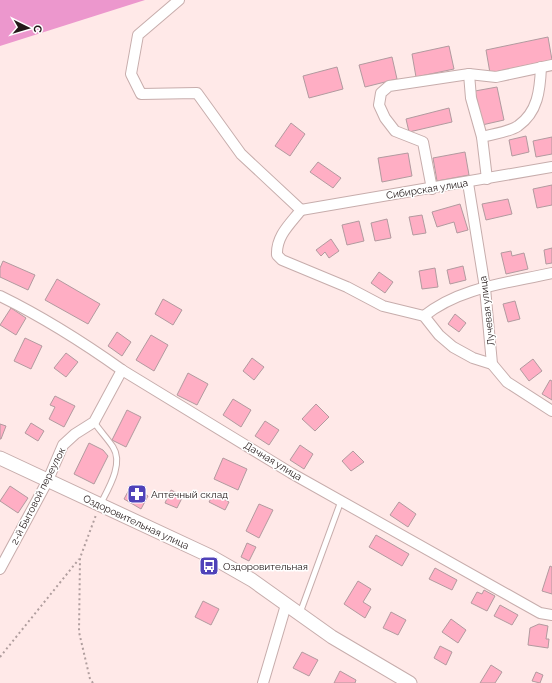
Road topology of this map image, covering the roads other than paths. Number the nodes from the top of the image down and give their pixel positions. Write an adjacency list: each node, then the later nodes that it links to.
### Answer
1 (179, 0): 10 (street)
2 (552, 64): 3 (street)
3 (540, 67): 4 (street); 5 (street)
4 (469, 74): 5 (street); 9 (street)
5 (482, 137): 7 (street)
6 (552, 167): 7 (street, Сибирская улица)
7 (487, 179): 8 (street, Сибирская улица)
8 (468, 183): 9 (street, Сибирская улица); 12 (street, Лучевая улица)
9 (432, 189): 10 (street, Сибирская улица)
10 (301, 210): 14 (street)
11 (552, 273): 12 (street)
12 (485, 288): 14 (street); 15 (street, Лучевая улица)
13 (0, 296): 16 (street, Дачная улица)
14 (424, 316): 15 (street)
15 (492, 364): 17 (street)
16 (122, 370): 18 (street, 2-й Бытовой переулок); 21 (street, Дачная улица)
17 (552, 411)
18 (94, 422): 20 (street, 2-й Бытовой переулок); 22 (lane)
19 (0, 458): 20 (street, Оздоровительная улица)
20 (48, 480): 22 (street, Оздоровительная улица); 23 (street, 2-й Бытовой переулок)
21 (341, 501): 25 (lane); 26 (street, Дачная улица)
22 (100, 505): 24 (street, Оздоровительная улица)
23 (0, 569)
24 (286, 605): 25 (street, Оздоровительная улица); 27 (street)
25 (299, 614): 28 (street, Оздоровительная улица)
26 (552, 615)
27 (263, 683)
28 (410, 683)

